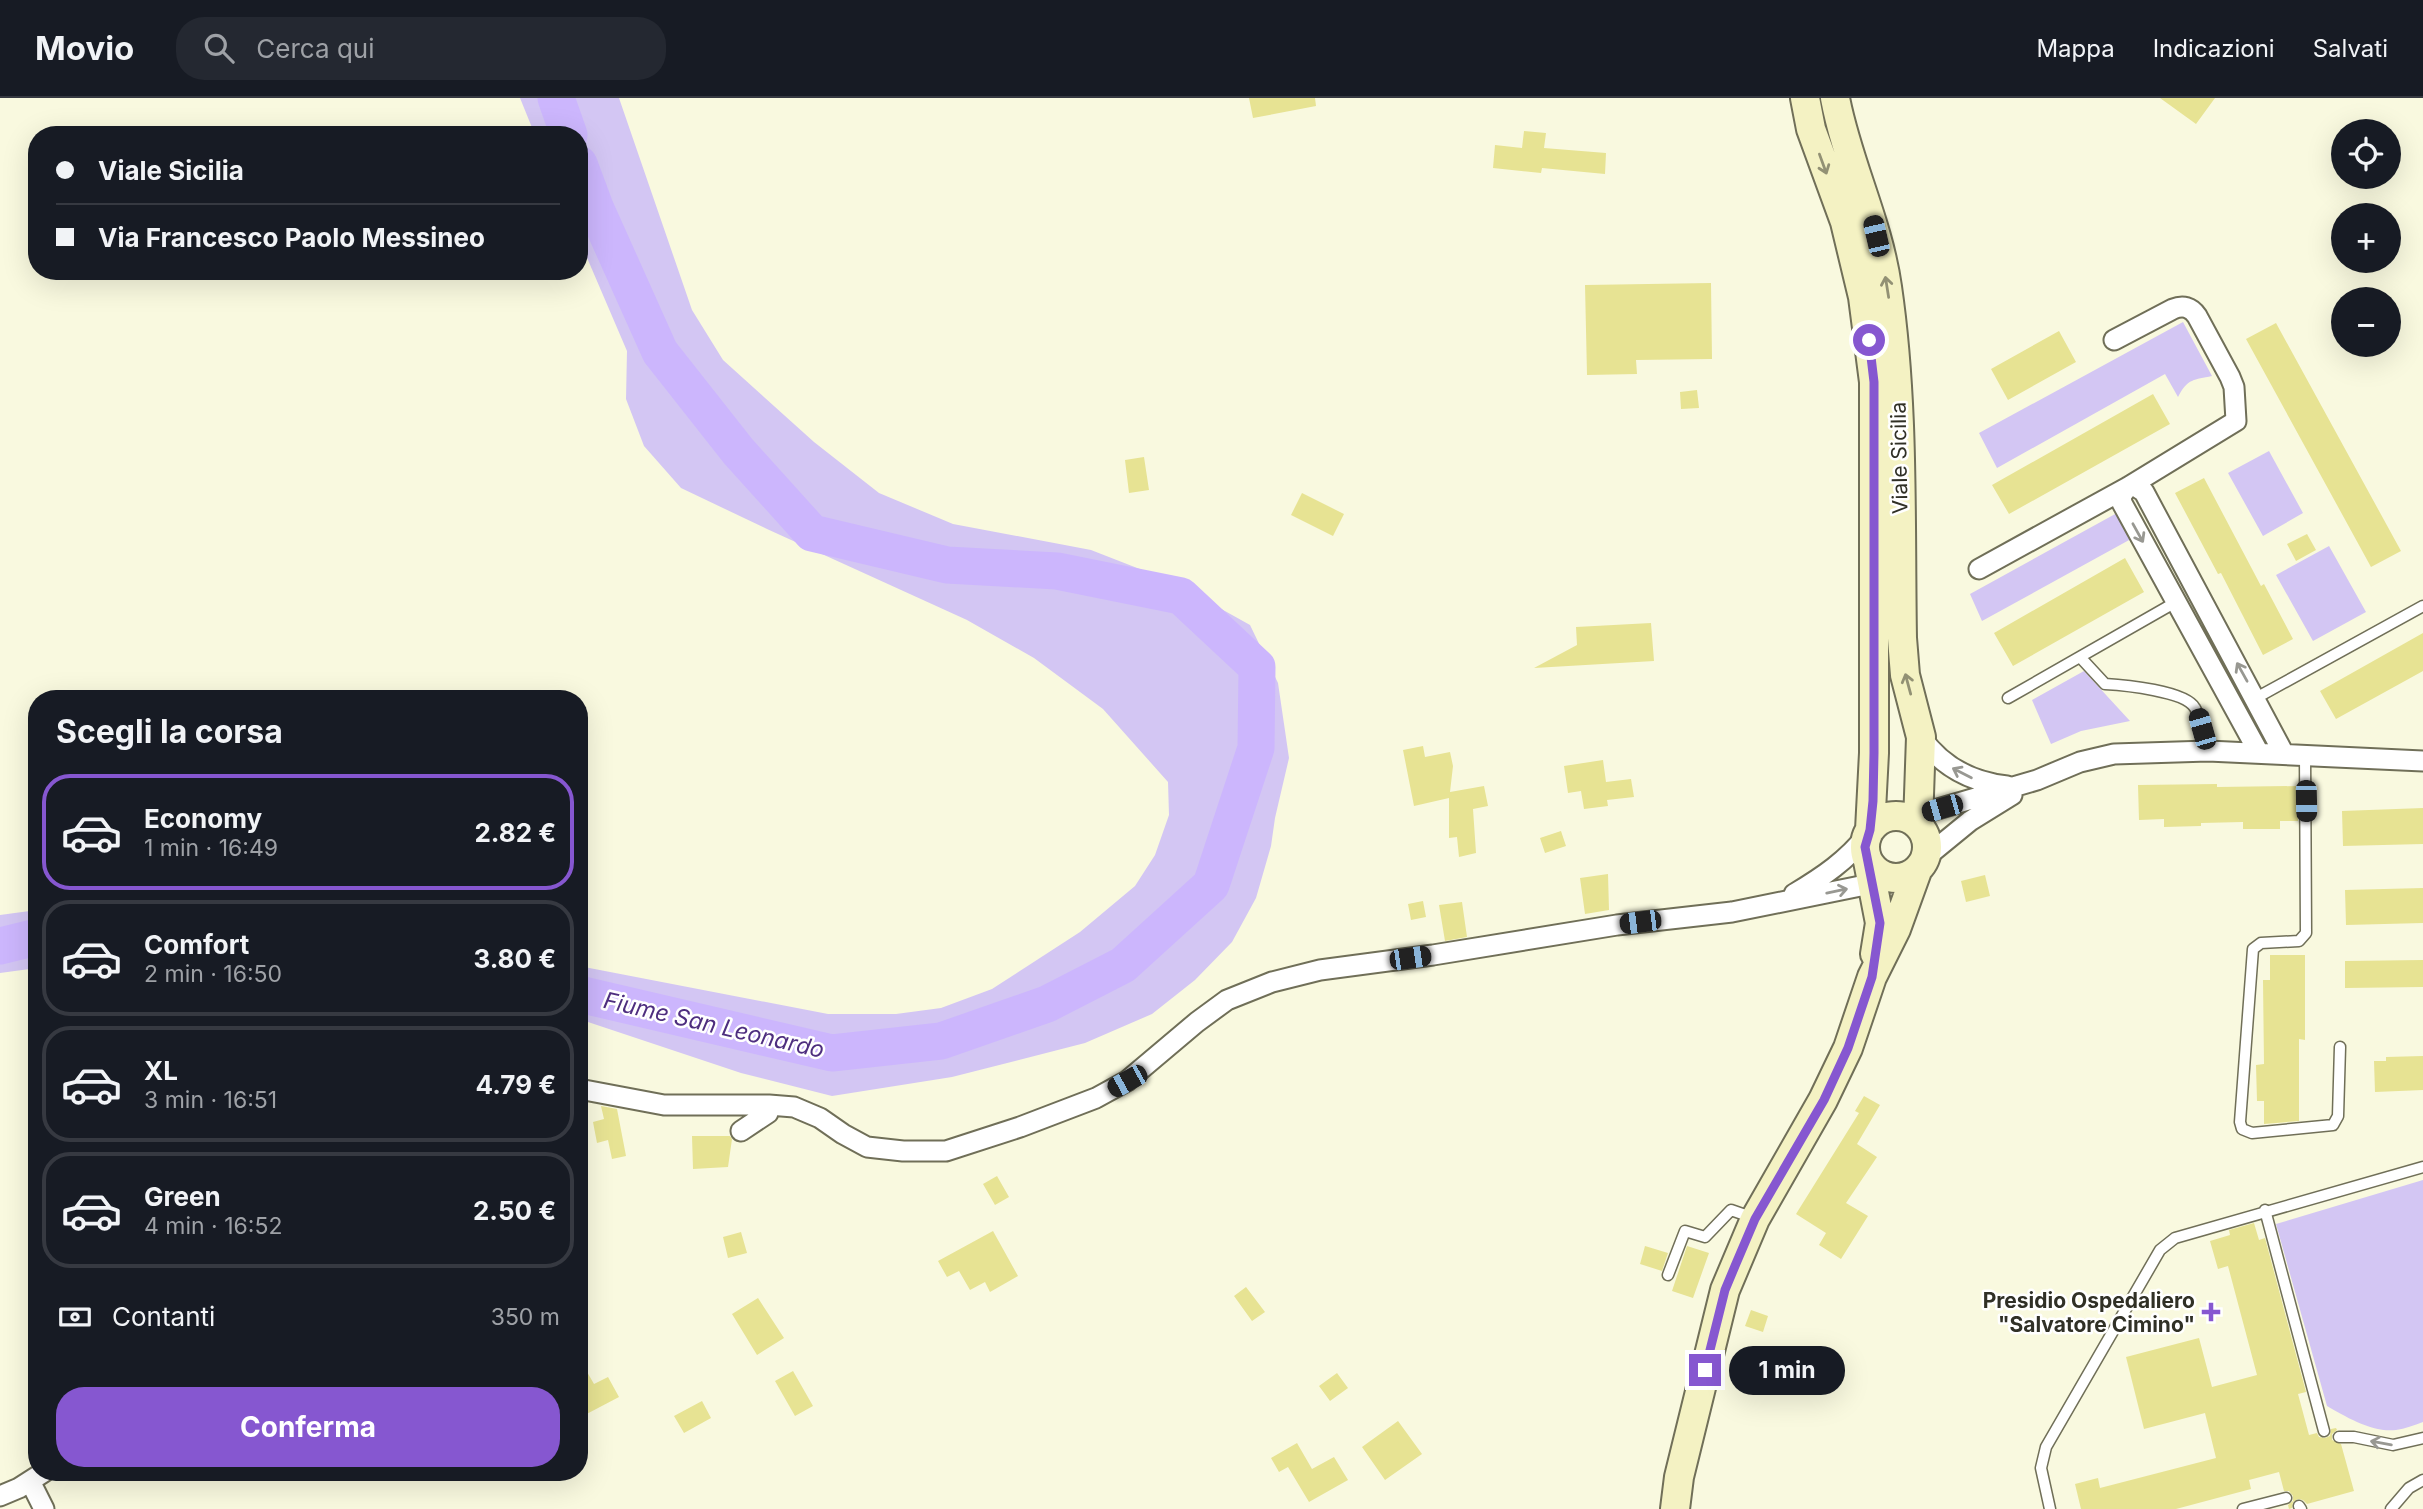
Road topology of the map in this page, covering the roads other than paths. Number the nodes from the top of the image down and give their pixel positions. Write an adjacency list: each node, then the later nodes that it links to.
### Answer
1 (1805, 98): 20 (main road, Viale Sicilia, one-way to 20)
2 (1835, 98): 11 (main road, Viale Sicilia, one-way to 2)
3 (2114, 340): 4 (street)
4 (2128, 487): 5 (street); 6 (street, one-way to 6); 10 (street, one-way to 4)
5 (1979, 569)
6 (2176, 602): 8 (lane); 13 (street)
7 (2423, 606): 10 (lane)
8 (2080, 657): 9 (lane); 12 (lane)
9 (2008, 698)
10 (2256, 698): 14 (street)
11 (1921, 737): 18 (street, one-way to 11); 19 (main road, Viale Sicilia)
12 (2208, 751): 13 (street); 17 (street)
13 (2259, 753): 14 (street)
14 (2284, 754): 15 (street)
15 (2305, 755): 16 (street); 23 (lane)
16 (2423, 761)
17 (2037, 780): 18 (street); 20 (street)
18 (2015, 786): 19 (street)
19 (1912, 819): 20 (main road, Viale Sicilia); 20 (main road)
20 (1888, 859): 21 (street, one-way to 20); 21 (street); 22 (main road); 22 (main road)
21 (1780, 902): 25 (street)
22 (1872, 977): 29 (main road)
23 (2340, 1047)
24 (588, 1091): 25 (street)
25 (769, 1105): 26 (street)
26 (741, 1131)
27 (2423, 1167): 28 (lane)
28 (2265, 1210): 31 (lane); 41 (lane)
29 (1755, 1219): 30 (lane); 40 (main road)
30 (1668, 1275)
31 (2325, 1431)
32 (2339, 1437): 33 (lane, one-way to 32)
33 (2423, 1438)
34 (2423, 1480): 43 (lane)
35 (28, 1481): 37 (street)
36 (38, 1481): 39 (street)
37 (0, 1496)
38 (2286, 1498): 42 (lane)
39 (44, 1509)
40 (1675, 1509)
41 (2050, 1509)
42 (2244, 1509)
43 (2391, 1509)

